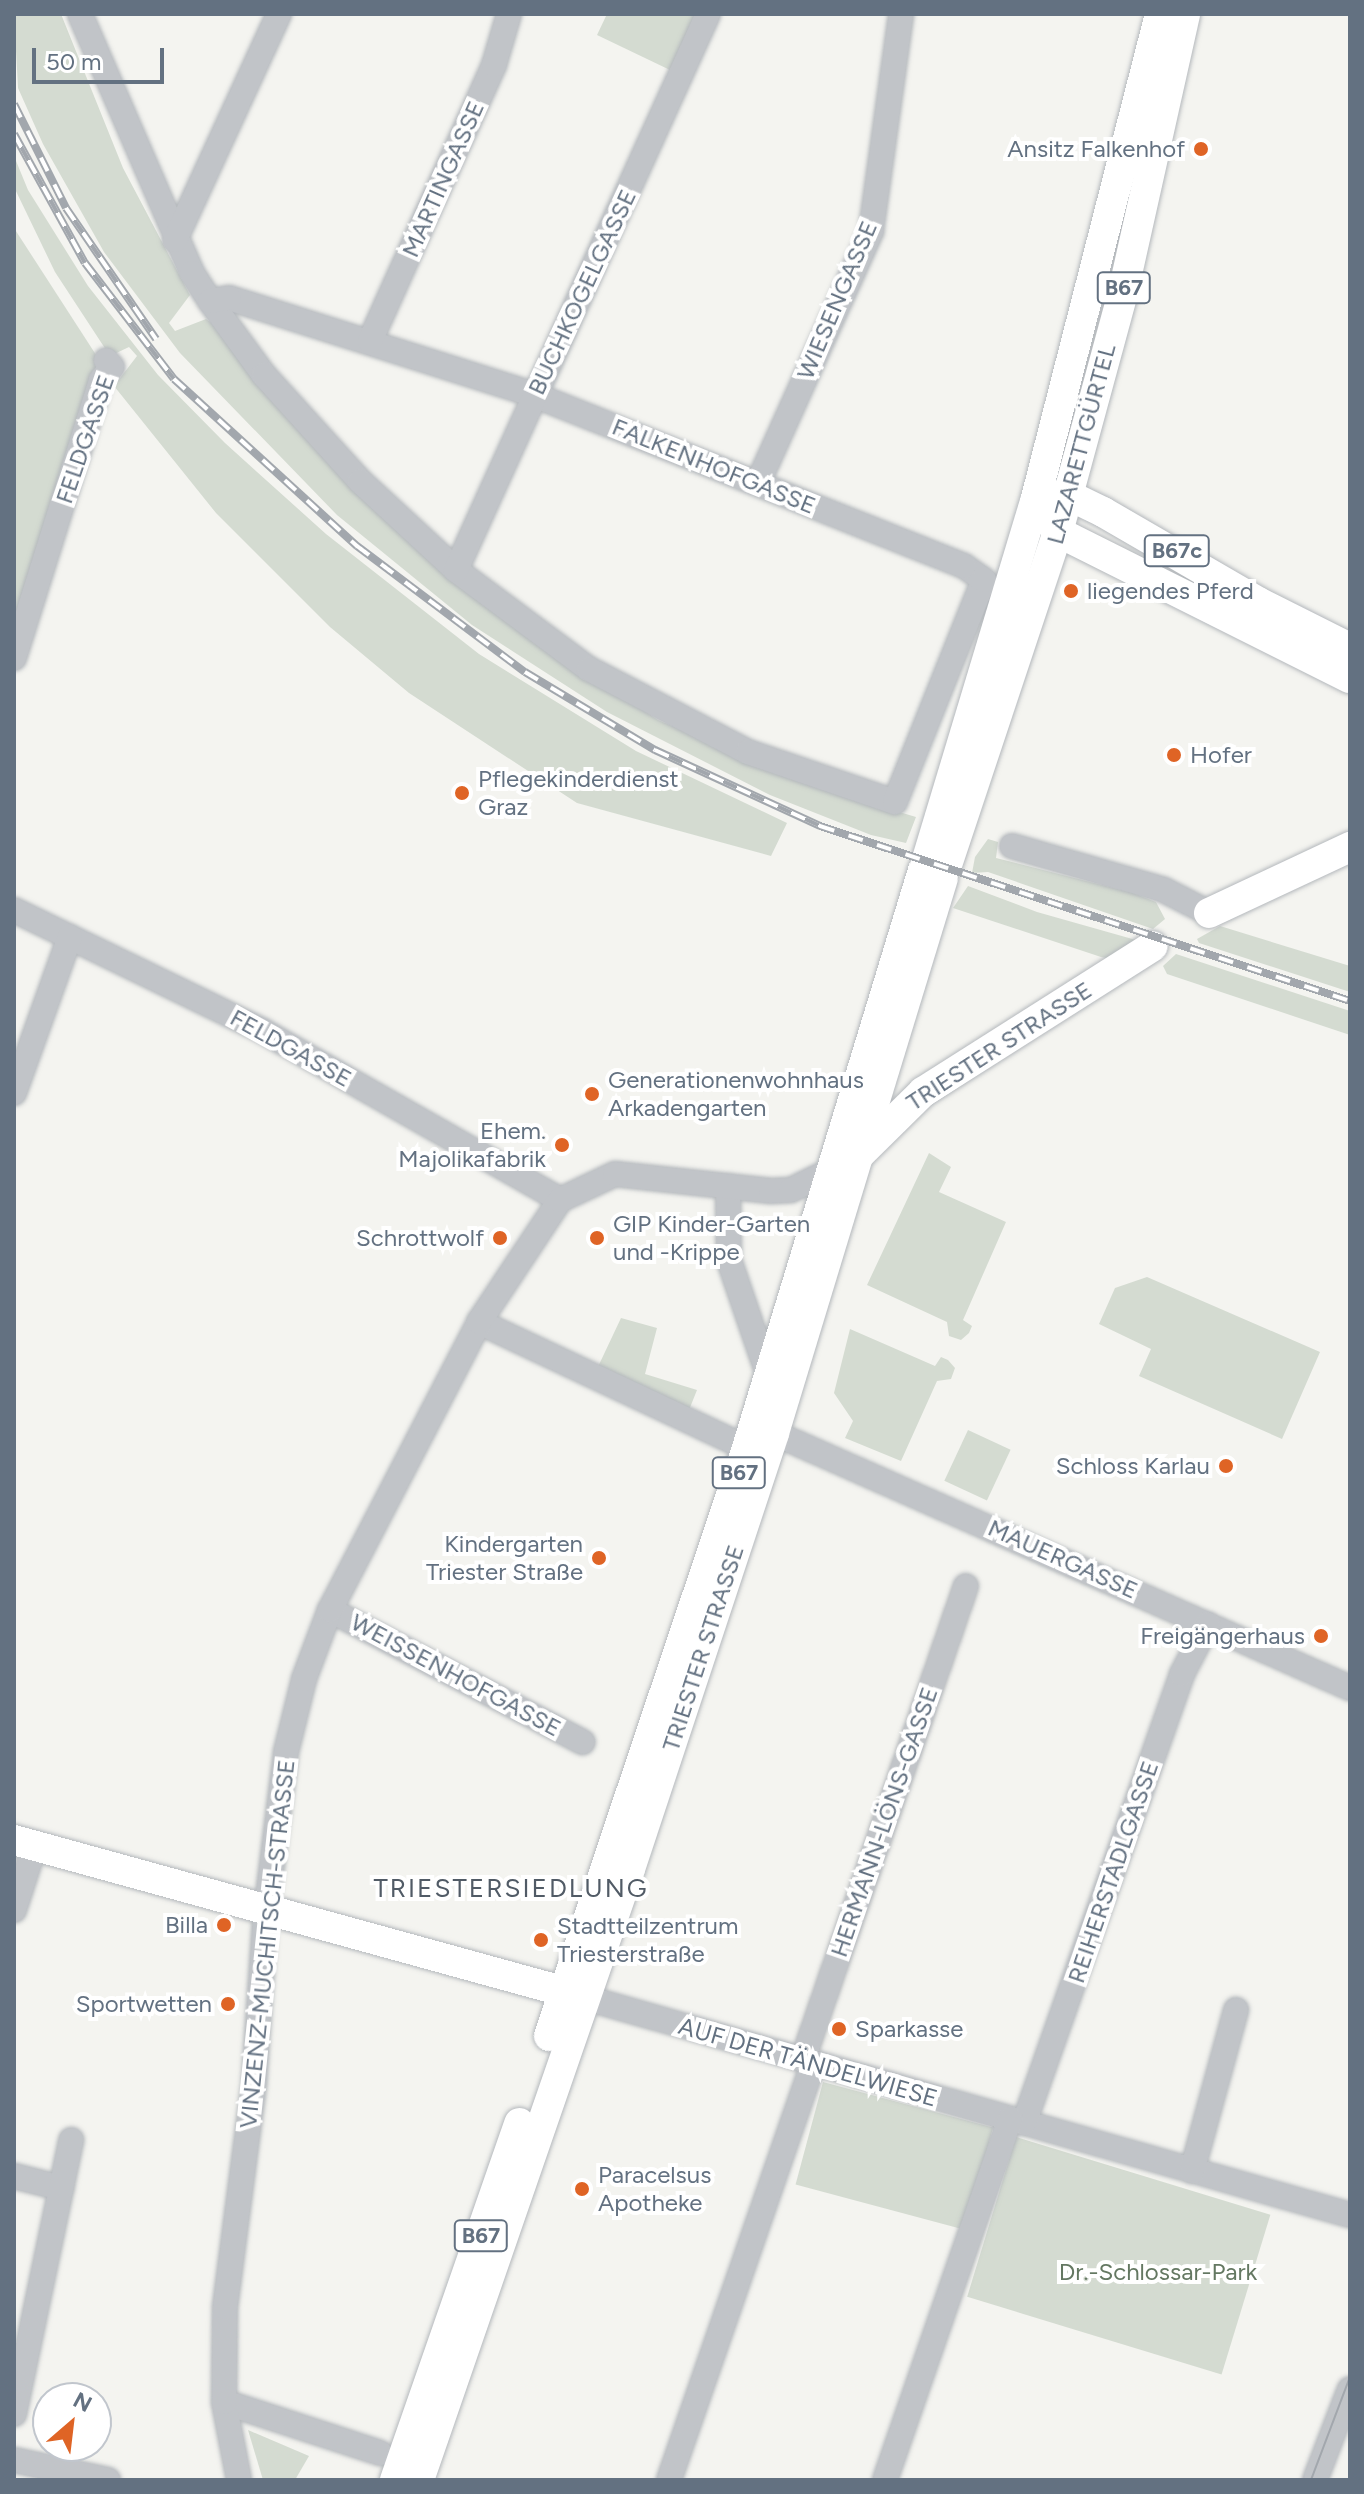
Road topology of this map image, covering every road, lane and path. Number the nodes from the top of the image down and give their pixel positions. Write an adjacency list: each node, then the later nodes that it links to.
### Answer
1 (80, 14): 8 (street)
2 (279, 14): 8 (street)
3 (509, 14): 10 (street, MARTINGASSE)
4 (708, 14): 12 (street, BUCHKOGELGASSE)
5 (901, 14): 13 (street, WIESENGASSE)
6 (1160, 14): 15 (main road, LAZARETTGÜRTEL / B67)
7 (1185, 14): 14 (main road, LAZARETTGÜRTEL / B67)
8 (175, 240): 9 (street)
9 (210, 301): 10 (street, FALKENHOFGASSE); 17 (street)
10 (370, 341): 12 (street, FALKENHOFGASSE)
11 (106, 360): 19 (street, FELDGASSE)
12 (535, 395): 13 (street, FALKENHOFGASSE); 17 (street, BUCHKOGELGASSE)
13 (758, 483): 17 (street, FALKENHOFGASSE)
14 (1068, 495): 15 (main road); 16 (main road, LAZARETTGÜRTEL / B67); 18 (main road, B67c)
15 (1035, 502): 16 (main road, B67c); 23 (main road, LAZARETTGÜRTEL / B67)
16 (1058, 532): 20 (main road, B67c); 23 (main road, LAZARETTGÜRTEL / B67)
17 (456, 570)
18 (1350, 648)
19 (14, 658)
20 (1350, 678)
21 (1012, 846): 25 (street)
22 (1350, 847): 25 (main road)
23 (935, 868): 29 (main road, LAZARETTGÜRTEL / B67)
24 (14, 910): 26 (street, FELDGASSE)
25 (1209, 913)
26 (70, 937): 28 (street); 31 (street, FELDGASSE)
27 (1153, 946): 29 (main road, TRIESTER STRASSE)
28 (14, 1093)
29 (841, 1159): 30 (street, VINZENZ-MUCHITSCH-STRASSE); 33 (main road, TRIESTER STRASSE / B67); 34 (main road, TRIESTER STRASSE / B67)
30 (728, 1186): 31 (street, VINZENZ-MUCHITSCH-STRASSE); 33 (street)
31 (560, 1200): 32 (street, VINZENZ-MUCHITSCH-STRASSE)
32 (479, 1322): 35 (street); 37 (street, VINZENZ-MUCHITSCH-STRASSE)
33 (769, 1377): 35 (main road, TRIESTER STRASSE / B67)
34 (774, 1433): 38 (street, MAUERGASSE); 44 (main road, TRIESTER STRASSE / B67)
35 (747, 1448): 44 (main road, TRIESTER STRASSE / B67)
36 (966, 1586): 46 (street, HERMANN-LÖNS-GASSE)
37 (330, 1610): 40 (street, WEISSENHOFGASSE); 42 (street, VINZENZ-MUCHITSCH-STRASSE)
38 (1208, 1624): 39 (street, MAUERGASSE); 47 (street, REIHERSTADLGASSE)
39 (1350, 1688)
40 (583, 1742)
41 (24, 1842): 42 (main road, AUF DER TÄNDELWIESE); 43 (street)
42 (267, 1906): 44 (main road, AUF DER TÄNDELWIESE); 54 (street, VINZENZ-MUCHITSCH-STRASSE)
43 (14, 1910)
44 (575, 1994): 46 (street, AUF DER TÄNDELWIESE); 60 (main road, TRIESTER STRASSE / B67); 61 (main road, TRIESTER STRASSE / B67)
45 (1236, 2010): 49 (street)
46 (808, 2061): 47 (street, AUF DER TÄNDELWIESE); 62 (street, HERMANN-LÖNS-GASSE)
47 (1017, 2121): 49 (street, AUF DER TÄNDELWIESE); 63 (street, REIHERSTADLGASSE)
48 (71, 2140): 51 (street)
49 (1192, 2171): 52 (street, AUF DER TÄNDELWIESE)
50 (14, 2176): 51 (street)
51 (61, 2188): 55 (street)
52 (1350, 2215)
53 (1350, 2389): 64 (street)
54 (224, 2402): 56 (street); 59 (street, VINZENZ-MUCHITSCH-STRASSE)
55 (14, 2414)
56 (380, 2453)
57 (14, 2460): 58 (street)
58 (108, 2480)
59 (239, 2480)
60 (395, 2480)
61 (419, 2480)
62 (669, 2480)
63 (885, 2480)
64 (1315, 2480)

